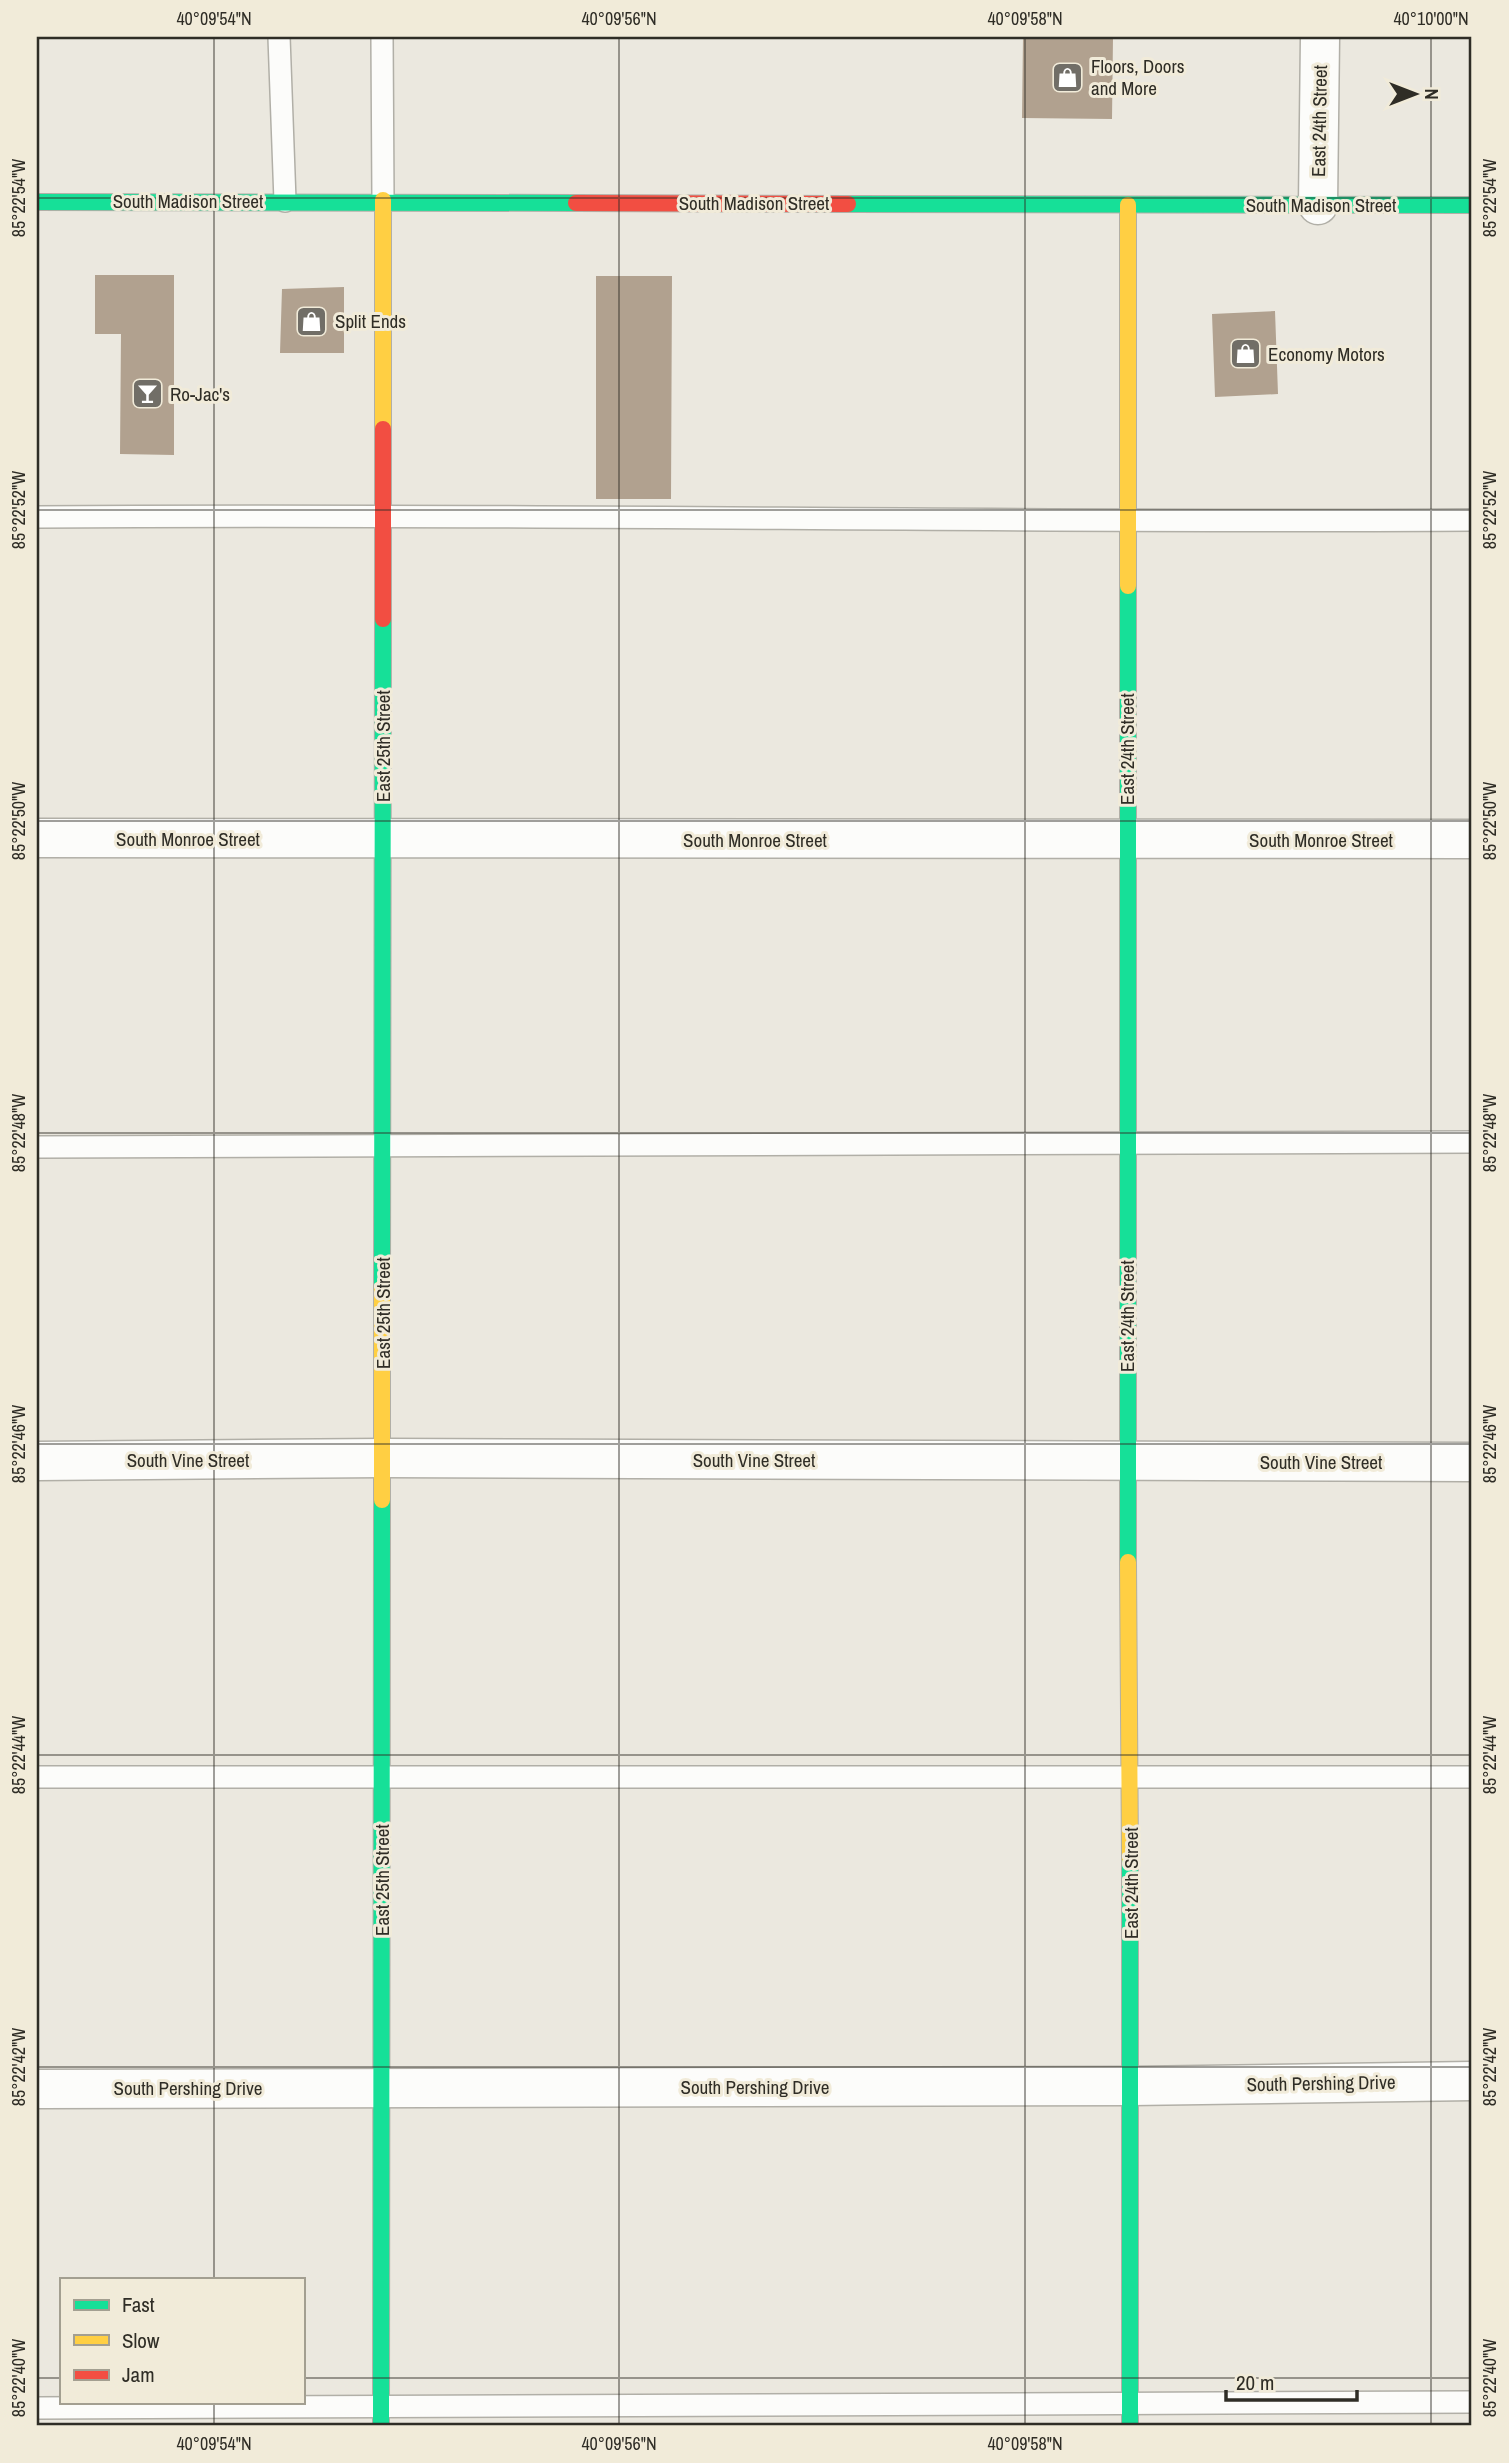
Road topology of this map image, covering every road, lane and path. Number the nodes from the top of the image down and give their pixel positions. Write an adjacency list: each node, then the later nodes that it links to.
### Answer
1 (279, 37): 5 (lane)
2 (382, 37): 4 (lane)
3 (1320, 37): 8 (street, East 24th Street)
4 (383, 200): 5 (street, South Madison Street); 7 (street, South Madison Street); 10 (street, East 25th Street)
5 (285, 201): 6 (street, South Madison Street)
6 (37, 202)
7 (1128, 205): 8 (street, South Madison Street); 13 (street, East 24th Street)
8 (1318, 205): 9 (street, South Madison Street)
9 (1472, 205)
10 (383, 515): 11 (lane); 13 (lane); 15 (street, East 25th Street)
11 (37, 517)
12 (1472, 520): 13 (lane)
13 (1127, 522): 17 (street, East 24th Street)
14 (37, 838): 15 (street, South Monroe Street)
15 (383, 839): 17 (street, South Monroe Street); 19 (street, East 25th Street)
16 (1472, 839): 17 (street, South Monroe Street)
17 (1127, 841): 20 (street, East 24th Street)
18 (1472, 1142): 20 (lane)
19 (383, 1143): 20 (lane); 21 (lane); 22 (street, East 25th Street)
20 (1127, 1143): 24 (street, East 24th Street)
21 (37, 1147)
22 (383, 1458): 23 (street, South Vine Street); 24 (street, South Vine Street); 26 (street, East 25th Street)
23 (37, 1461)
24 (1128, 1462): 25 (street, South Vine Street); 27 (street, East 24th Street)
25 (1472, 1462)
26 (382, 1775): 27 (lane); 28 (lane); 32 (street, East 25th Street)
27 (1130, 1776): 29 (lane); 31 (street, East 24th Street)
28 (37, 1777)
29 (1472, 1777)
30 (1472, 2081): 31 (street, South Pershing Drive)
31 (1132, 2086): 32 (street, South Pershing Drive); 34 (street, East 24th Street)
32 (382, 2087): 33 (street, South Pershing Drive); 37 (street, East 25th Street)
33 (37, 2089)
34 (1130, 2402): 35 (lane); 37 (lane); 38 (street, East 24th Street)
35 (1472, 2402)
36 (37, 2408): 37 (lane)
37 (381, 2416)
38 (1130, 2426)

